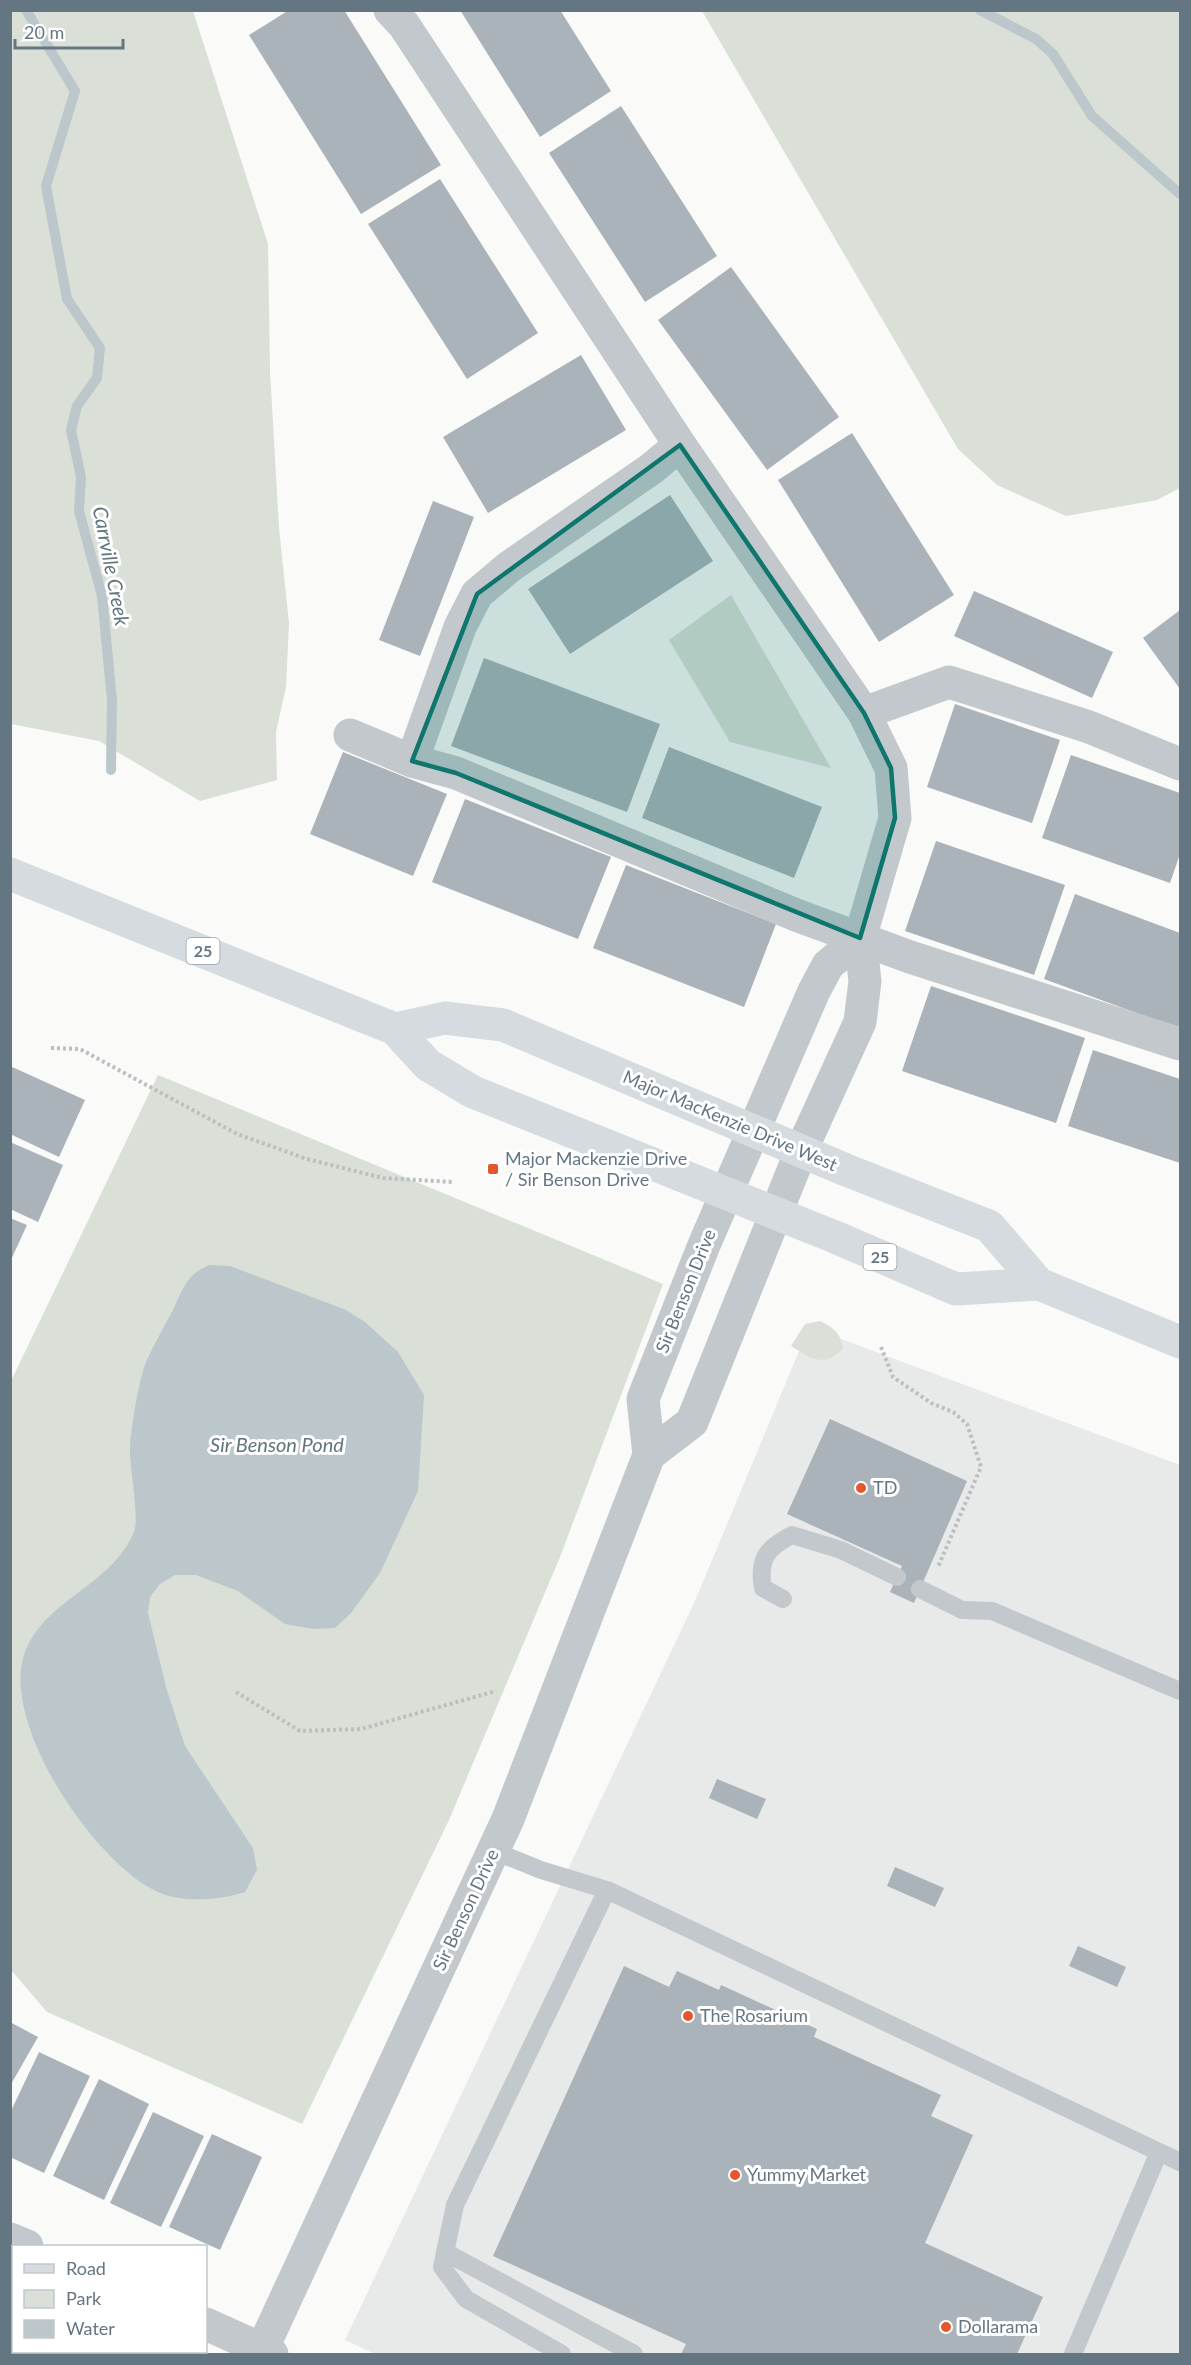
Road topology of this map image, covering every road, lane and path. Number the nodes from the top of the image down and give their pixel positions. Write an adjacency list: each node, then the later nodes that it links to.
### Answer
1 (390, 10): 2 (street)
2 (680, 445): 3 (street); 5 (street)
3 (864, 713): 6 (street); 8 (street)
4 (350, 735): 5 (street)
5 (412, 761): 8 (street)
6 (1180, 764)
7 (10, 874): 9 (main road, Major MacKenzie Drive West / 25)
8 (860, 938): 10 (street); 12 (street, Sir Benson Drive); 13 (street)
9 (395, 1029): 12 (main road, Major MacKenzie Drive West); 15 (main road, Major MacKenzie Drive West / 25)
10 (1180, 1044)
11 (51, 1048): 14 (path)
12 (754, 1132): 13 (main road, Major MacKenzie Drive West); 15 (street, Sir Benson Drive)
13 (801, 1151): 16 (street); 17 (main road, Major MacKenzie Drive West)
14 (453, 1182)
15 (726, 1194): 16 (main road, Major MacKenzie Drive West / 25); 20 (street, Sir Benson Drive)
16 (775, 1214): 17 (main road, Major MacKenzie Drive West / 25); 20 (street)
17 (1039, 1284): 18 (main road, Major MacKenzie Drive West / 25)
18 (1180, 1342)
19 (881, 1347): 22 (path)
20 (649, 1455): 27 (street, Sir Benson Drive)
21 (897, 1577): 23 (lane)
22 (923, 1591): 25 (lane)
23 (783, 1599)
24 (496, 1691): 26 (path)
25 (1180, 1691)
26 (236, 1692)
27 (494, 1851): 28 (lane); 33 (street, Sir Benson Drive)
28 (606, 1890): 29 (lane); 31 (lane)
29 (1159, 2152): 30 (lane); 36 (lane)
30 (1180, 2162)
31 (445, 2252): 34 (lane); 35 (lane)
32 (207, 2324): 33 (street)
33 (265, 2353)
34 (562, 2355)
35 (634, 2355)
36 (1073, 2355)

